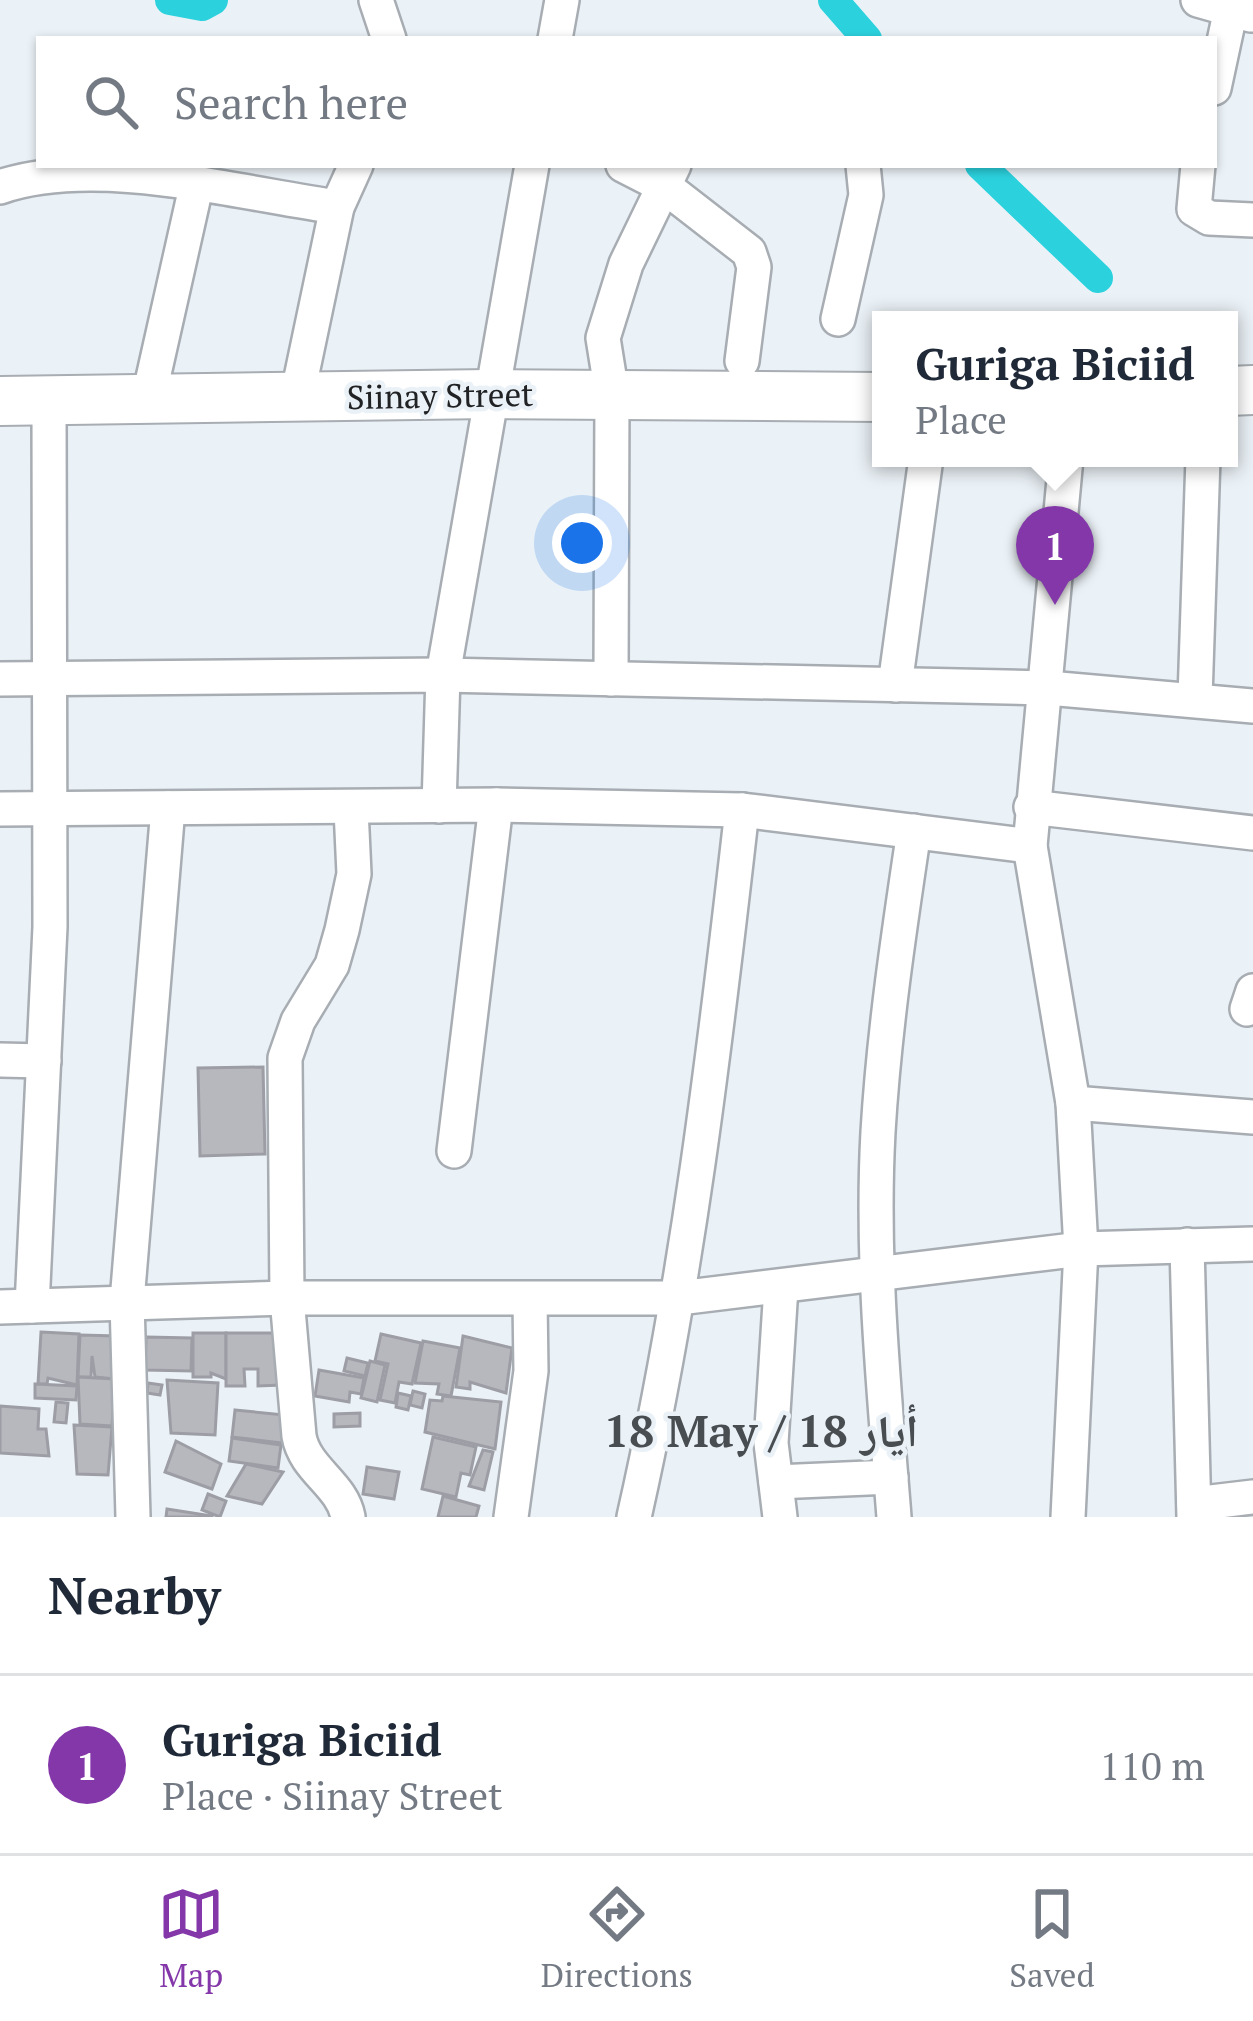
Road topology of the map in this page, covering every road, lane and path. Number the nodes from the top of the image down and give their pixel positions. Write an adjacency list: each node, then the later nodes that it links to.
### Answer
1 (376, 0): 4 (street)
2 (562, 0): 5 (street)
3 (1227, 8): 6 (street)
4 (388, 36)
5 (556, 36)
6 (1217, 70)
7 (355, 168): 15 (street)
8 (531, 168): 19 (street)
9 (636, 168): 12 (street)
10 (863, 168): 17 (street)
11 (1198, 168): 16 (street)
12 (669, 176): 18 (street); 20 (street)
13 (0, 187): 14 (street)
14 (196, 187): 15 (street); 21 (street)
15 (338, 207): 22 (street)
16 (1253, 220)
17 (838, 319)
18 (742, 361)
19 (490, 394): 20 (street, Siinay Street); 22 (street, Siinay Street); 29 (street)
20 (612, 394): 23 (street, Siinay Street); 32 (street)
21 (149, 396): 22 (street, Siinay Street); 25 (street, Siinay Street)
22 (297, 397)
23 (872, 397)
24 (0, 401): 25 (street, Siinay Street)
25 (49, 402): 30 (street)
26 (925, 467): 33 (street)
27 (1065, 467): 34 (street)
28 (1203, 467): 35 (street)
29 (443, 675): 30 (street); 32 (street); 38 (street)
30 (50, 677): 31 (street); 39 (street)
31 (0, 679)
32 (611, 679): 33 (street)
33 (895, 685): 34 (street)
34 (1048, 688): 35 (street); 40 (street)
35 (1195, 698): 36 (street)
36 (1253, 706)
37 (496, 805): 38 (street); 44 (street); 52 (street)
38 (440, 806): 43 (street)
39 (50, 807): 41 (street); 42 (street); 49 (street)
40 (1031, 807): 46 (street); 47 (street)
41 (167, 808): 43 (street); 61 (street)
42 (0, 809)
43 (351, 809): 58 (street)
44 (742, 810): 45 (street); 59 (street)
45 (914, 831): 47 (street); 56 (street)
46 (1253, 833)
47 (1030, 846): 50 (street)
48 (0, 1060): 49 (street)
49 (44, 1061): 62 (street)
50 (1073, 1103): 51 (street); 55 (street)
51 (1253, 1117)
52 (454, 1151)
53 (1253, 1244): 54 (street)
54 (1187, 1245): 55 (street); 66 (street)
55 (1081, 1249): 56 (street); 73 (street)
56 (876, 1274): 57 (street); 63 (street)
57 (781, 1287): 59 (street); 64 (street)
58 (287, 1298): 60 (street); 61 (street); 68 (street)
59 (679, 1298): 60 (street); 70 (street)
60 (530, 1300): 69 (street)
61 (127, 1301): 62 (street); 67 (street)
62 (16, 1306)
63 (891, 1477): 64 (street); 72 (street)
64 (776, 1482): 71 (street)
65 (1253, 1497): 66 (street)
66 (1194, 1510)
67 (133, 1517)
68 (348, 1517)
69 (511, 1517)
70 (634, 1517)
71 (780, 1517)
72 (894, 1517)
73 (1068, 1517)

